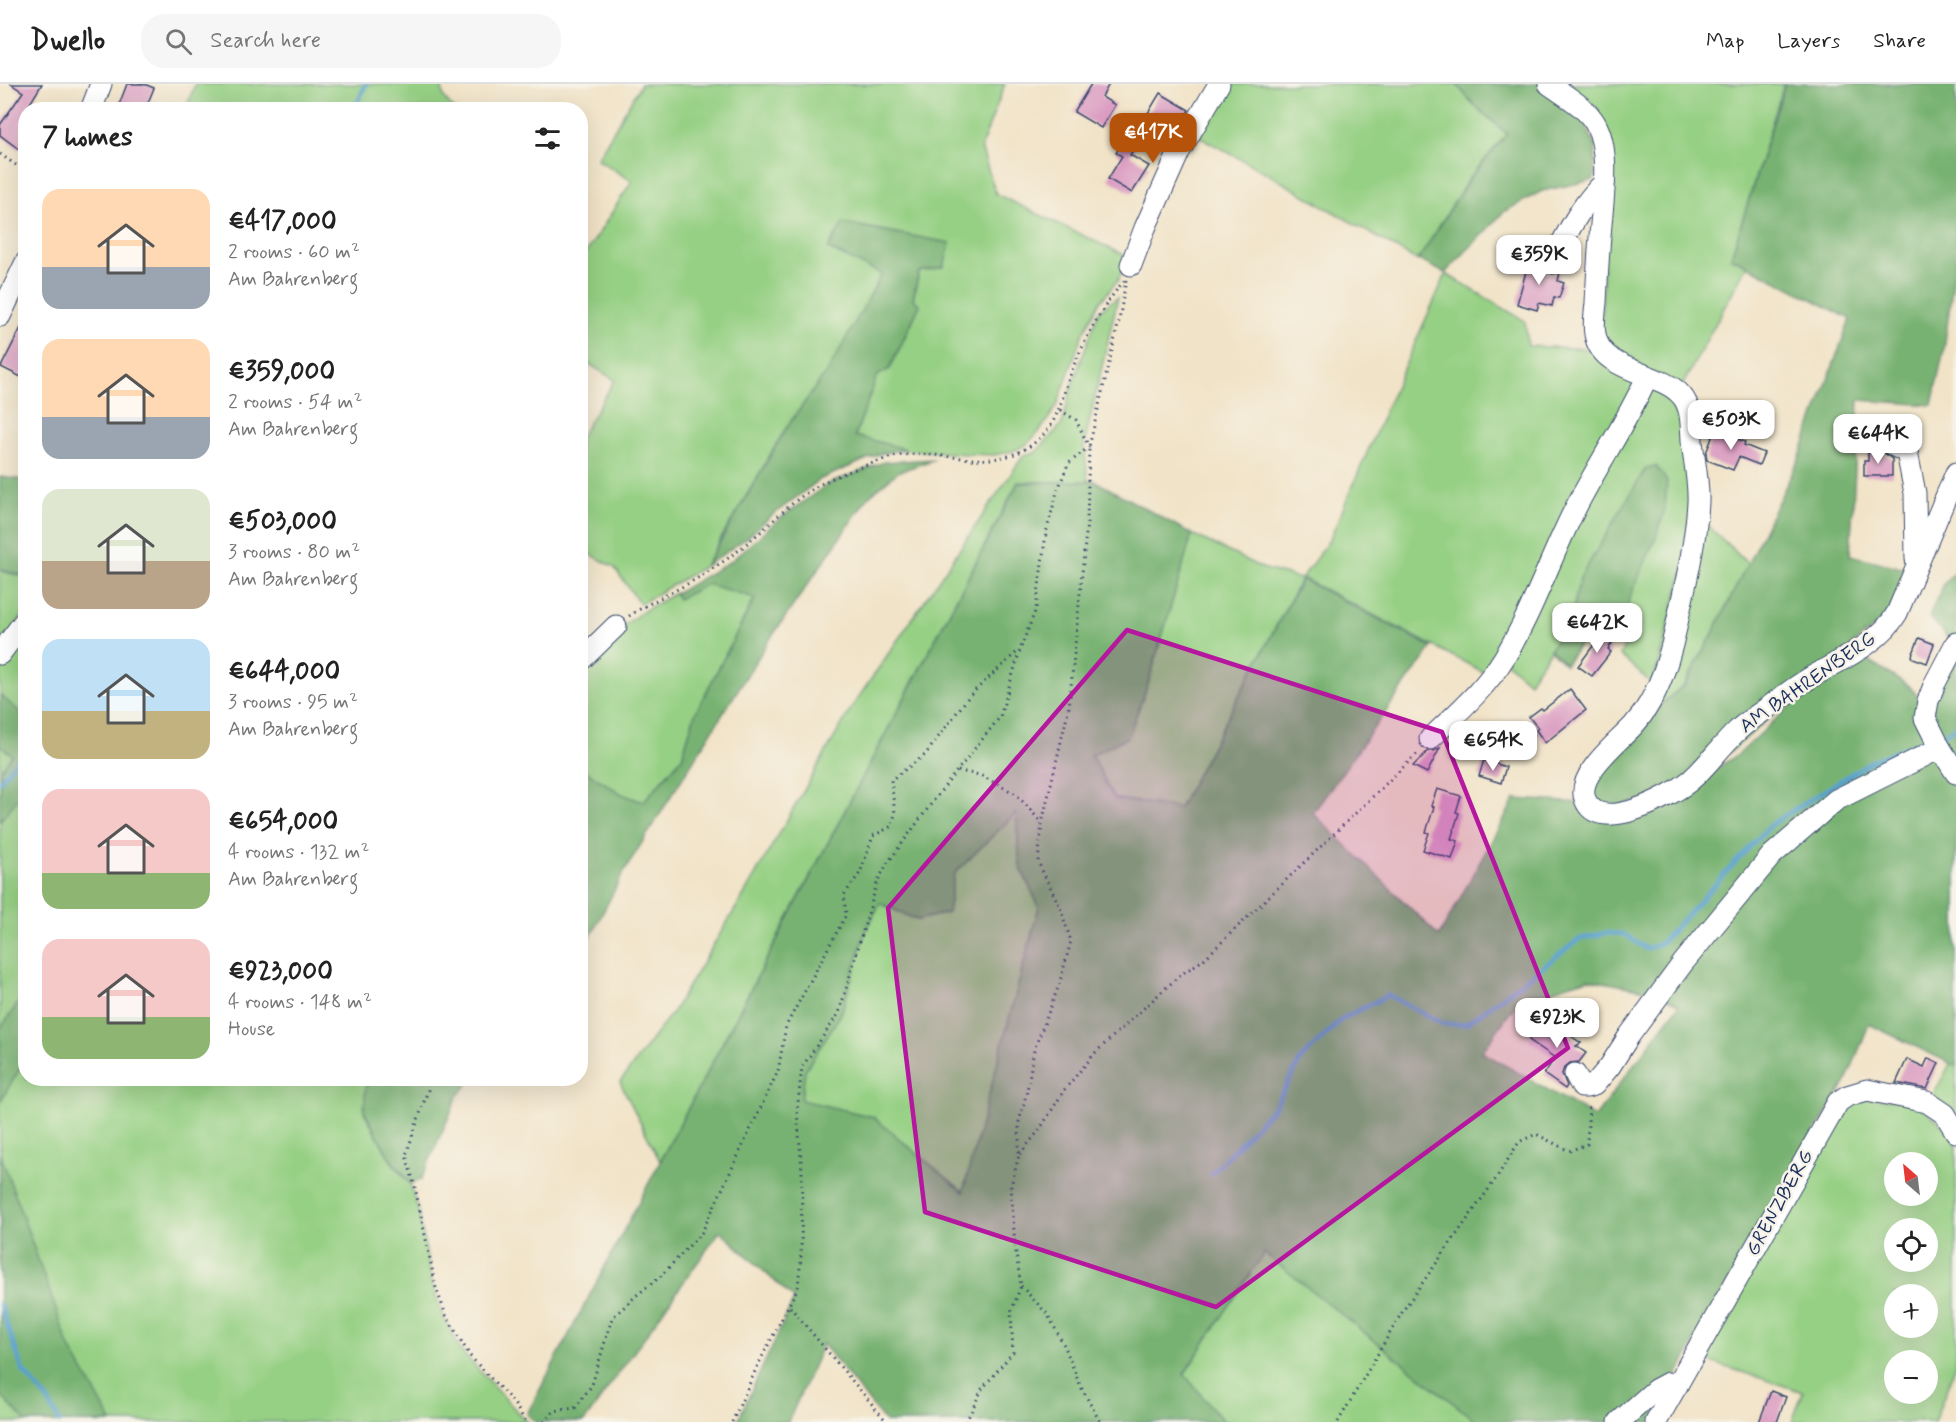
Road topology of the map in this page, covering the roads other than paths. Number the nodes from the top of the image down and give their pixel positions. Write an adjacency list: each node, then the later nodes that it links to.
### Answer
1 (101, 84): 4 (street)
2 (1219, 84): 7 (street)
3 (1549, 84): 5 (street, AM BAHRENBERG)
4 (94, 102)
5 (1604, 183): 6 (street); 10 (street, AM BAHRENBERG)
6 (1552, 261)
7 (1131, 265)
8 (18, 279): 9 (street)
9 (0, 316)
10 (1647, 377): 13 (street, AM BAHRENBERG); 19 (street)
11 (1894, 446): 13 (street)
12 (1956, 473): 13 (street, AM BAHRENBERG)
13 (1917, 566)
14 (616, 626): 17 (street)
15 (18, 630): 18 (street)
16 (1956, 643): 20 (street)
17 (588, 653)
18 (0, 654)
19 (1430, 739)
20 (1940, 748): 21 (street); 22 (street)
21 (1956, 773)
22 (1581, 1081)
23 (1956, 1132): 24 (street, GRENZBERG)
24 (1677, 1386): 25 (street); 26 (street, GRENZBERG)
25 (1619, 1422)
26 (1656, 1422)

